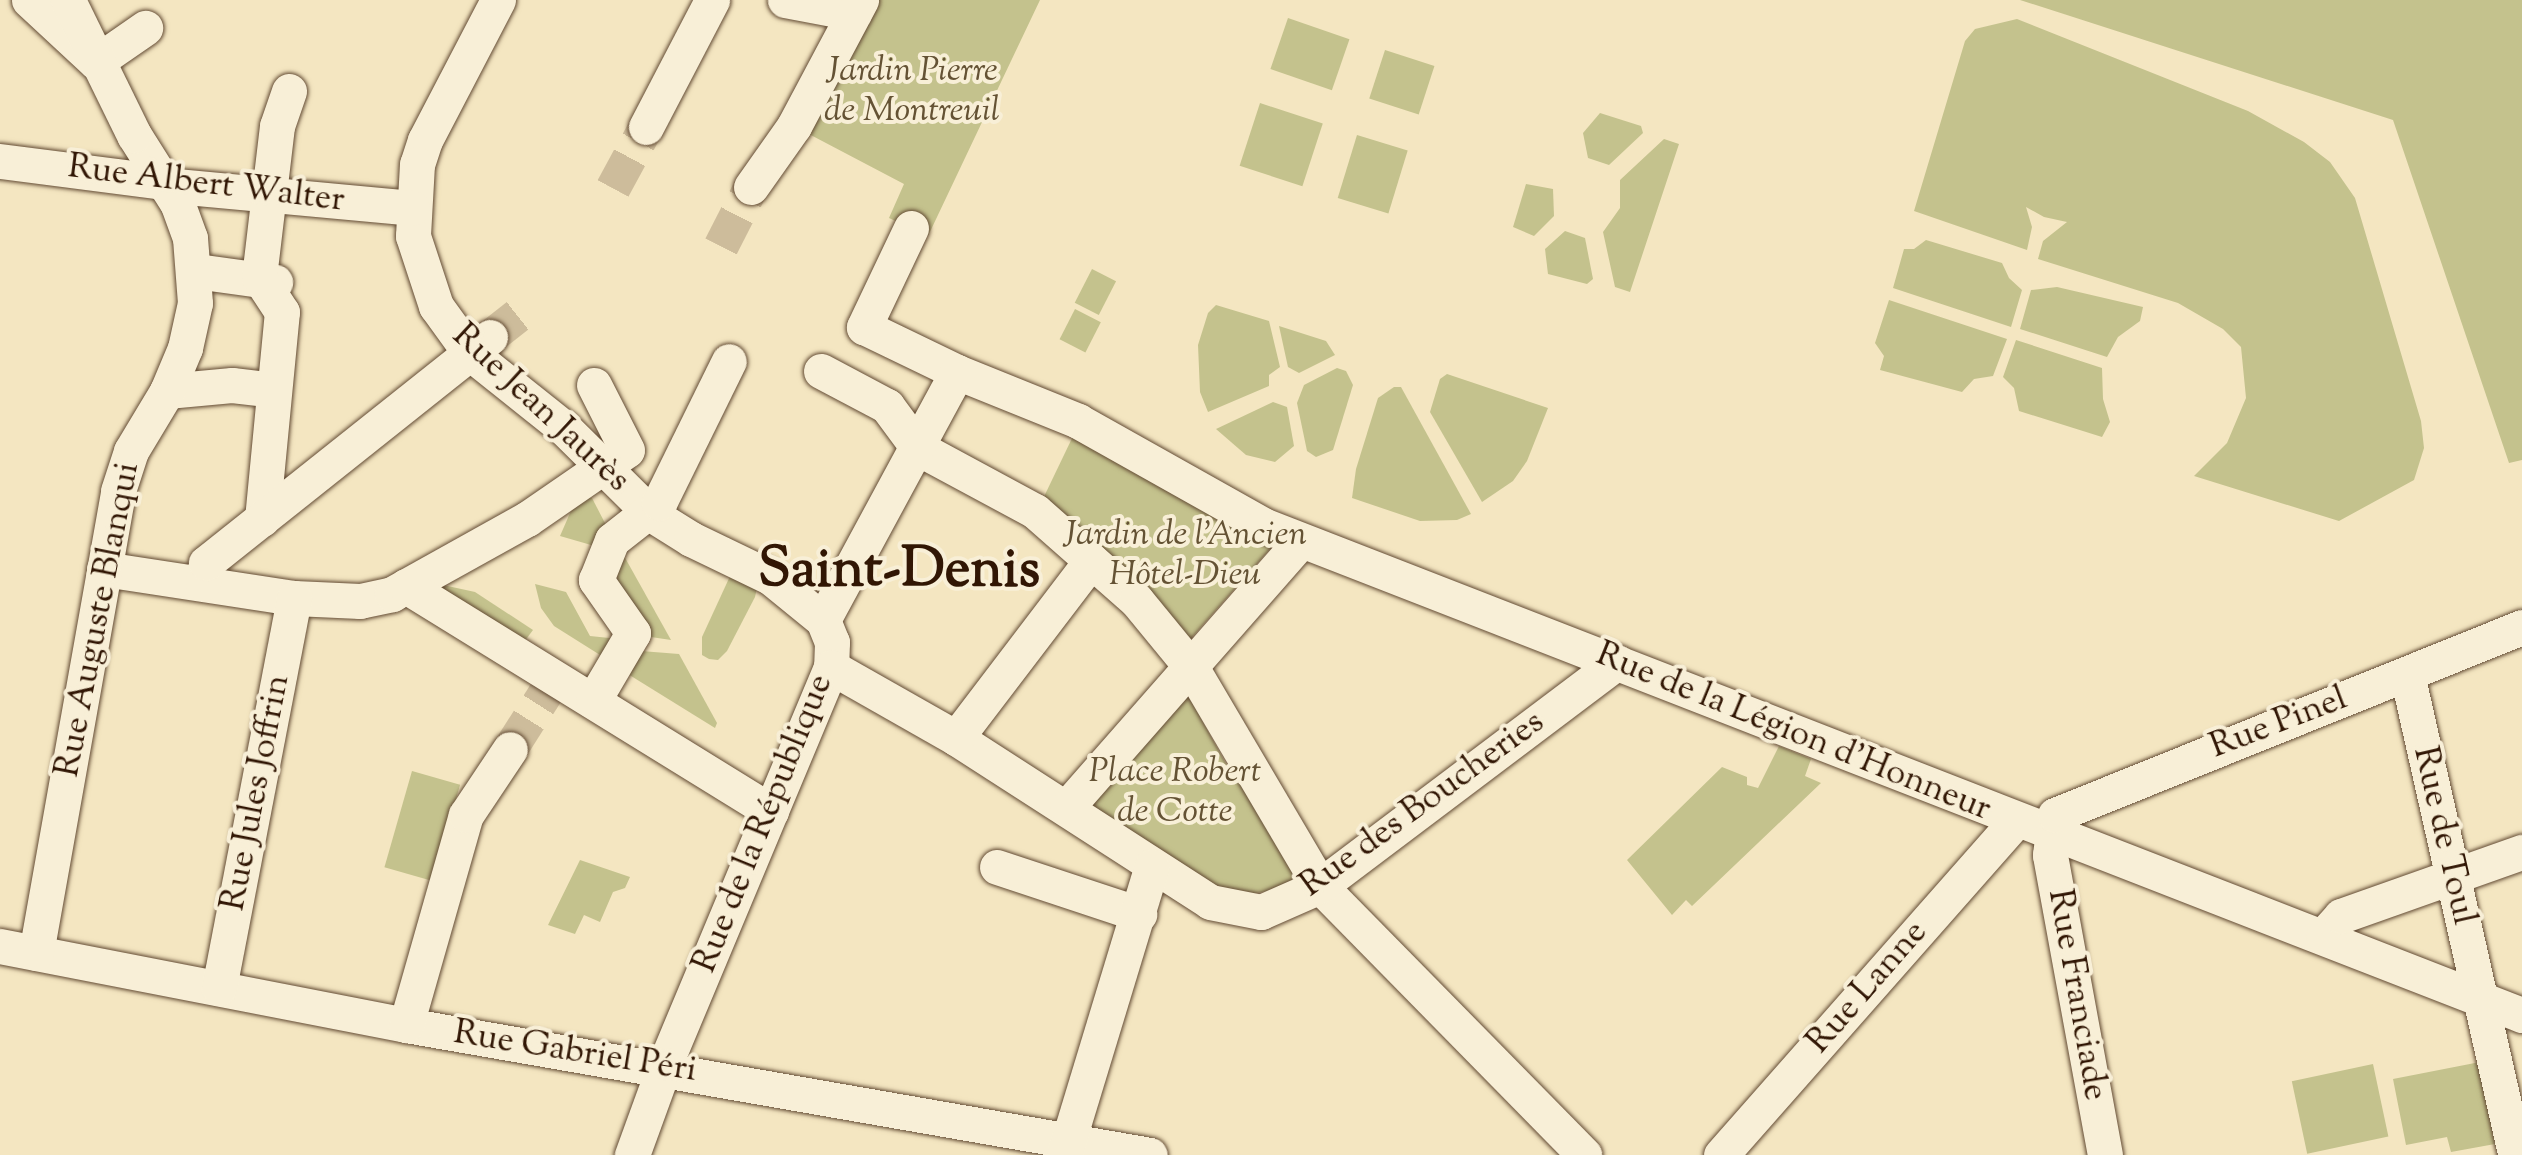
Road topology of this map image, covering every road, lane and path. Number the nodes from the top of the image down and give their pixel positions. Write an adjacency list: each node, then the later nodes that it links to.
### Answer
1 (29, 0): 8 (street)
2 (68, 0): 8 (street)
3 (498, 0): 15 (street, Rue Jean Jaurès)
4 (712, 0): 10 (street)
5 (785, 0): 6 (street)
6 (857, 6): 13 (street)
7 (145, 28): 8 (street)
8 (96, 62): 12 (street, Rue Auguste Blanqui)
9 (289, 91): 14 (street)
10 (646, 127)
11 (0, 161): 12 (street, Rue Albert Walter)
12 (164, 183): 14 (street, Rue Albert Walter); 17 (street, Rue Auguste Blanqui)
13 (751, 187)
14 (269, 195): 15 (street, Rue Albert Walter); 18 (street)
15 (412, 208): 19 (street, Rue Jean Jaurès)
16 (911, 228): 22 (street, Rue de la Légion d'Honneur)
17 (196, 270): 18 (street); 25 (street, Rue Auguste Blanqui)
18 (267, 280): 24 (street)
19 (480, 344): 27 (street, Rue Jean Jaurès); 29 (street)
20 (729, 360): 28 (street)
21 (821, 370): 26 (street)
22 (958, 372): 26 (street, Rue de la République); 30 (street, Rue de la Légion d'Honneur)
23 (594, 385): 27 (street)
24 (274, 390): 25 (street); 29 (street)
25 (167, 391): 32 (street, Rue Auguste Blanqui)
26 (918, 448): 31 (street); 36 (street, Rue de la République)
27 (604, 470): 28 (street, Rue Jean Jaurès); 34 (street)
28 (651, 514): 36 (street, Rue Jean Jaurès); 42 (street)
29 (262, 520): 33 (street)
30 (1300, 542): 38 (street, Rue de la Légion d'Honneur); 40 (street)
31 (1091, 560): 40 (street); 43 (street)
32 (104, 569): 33 (street); 57 (street, Rue Auguste Blanqui)
33 (204, 583): 35 (street)
34 (406, 586): 35 (street); 42 (street)
35 (294, 598): 58 (street, Rue Jules Joffrin)
36 (823, 620): 39 (street, Rue de la République)
37 (2522, 627): 41 (street, Rue Pinel)
38 (1616, 662): 47 (street, Rue de la Légion d'Honneur); 53 (street, Rue des Boucheries)
39 (831, 667): 43 (street, Rue des Boucheries); 46 (street, Rue de la République)
40 (1191, 668): 45 (street); 53 (street)
41 (2407, 674): 48 (street, Rue Pinel); 52 (street, Rue de Toul)
42 (593, 701): 46 (street)
43 (956, 738): 45 (street, Rue des Boucheries)
44 (510, 749): 61 (street)
45 (1067, 808): 50 (street, Rue des Boucheries)
46 (771, 811): 62 (street, Rue de la République)
47 (2015, 821): 48 (street, Rue de la Légion d'Honneur); 67 (street, Rue Lanne)
48 (2050, 834): 55 (street, Rue de la Légion d'Honneur); 68 (street, Rue Franciade)
49 (2522, 852): 52 (street)
50 (1152, 866): 53 (street, Rue des Boucheries); 54 (street)
51 (997, 867): 54 (street)
52 (2452, 876): 55 (street); 59 (street, Rue de Toul)
53 (1320, 886): 66 (street)
54 (1138, 914): 63 (street)
55 (2323, 936): 59 (street, Rue de la Légion d'Honneur)
56 (0, 946): 57 (street, Rue Gabriel Péri)
57 (36, 953): 58 (street, Rue Gabriel Péri)
58 (220, 988): 61 (street, Rue Gabriel Péri)
59 (2480, 999): 60 (street, Rue de la Légion d'Honneur); 69 (street, Rue de Toul)
60 (2522, 1015)
61 (406, 1026): 62 (street, Rue Gabriel Péri)
62 (664, 1067): 63 (street, Rue Gabriel Péri); 64 (street, Rue de la République)
63 (1068, 1148): 65 (street, Rue Gabriel Péri)
64 (632, 1155)
65 (1150, 1155)
66 (1584, 1155)
67 (1721, 1155)
68 (2105, 1155)
69 (2515, 1155)

